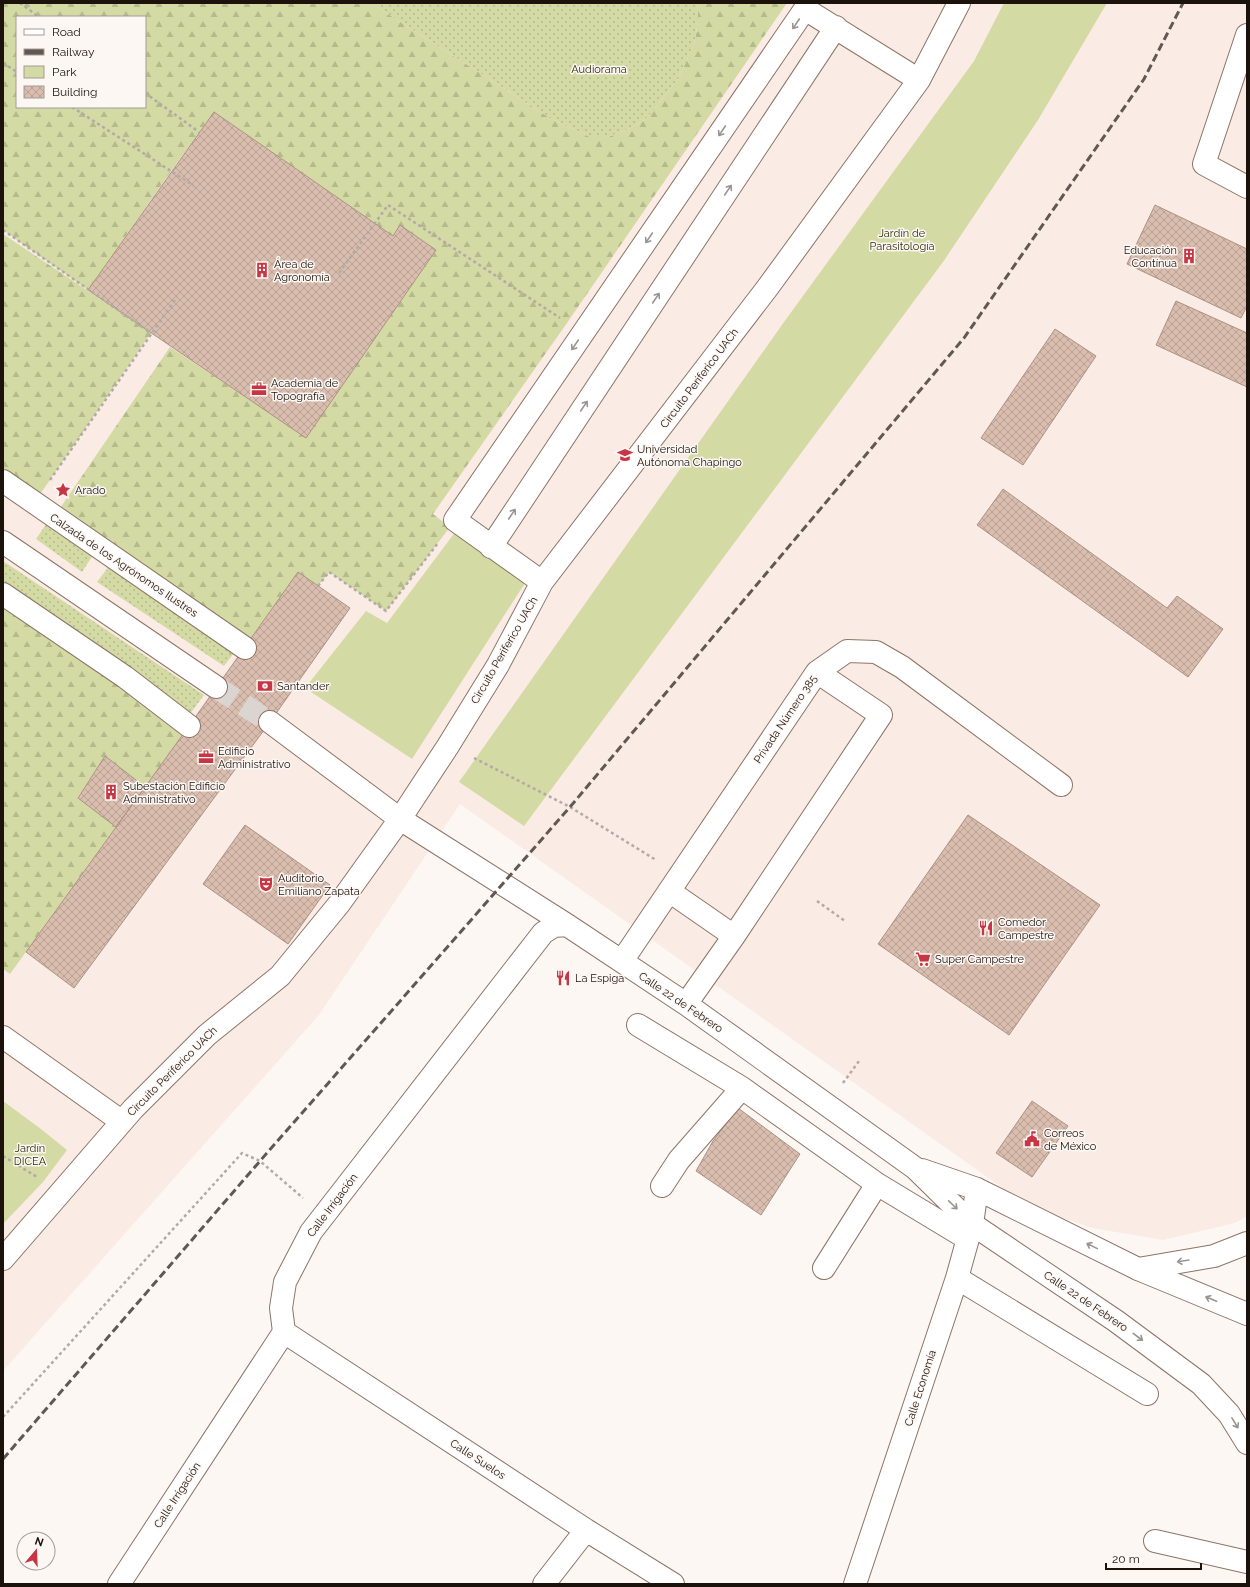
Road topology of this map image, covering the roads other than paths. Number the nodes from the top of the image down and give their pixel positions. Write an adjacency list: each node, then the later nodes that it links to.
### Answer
1 (959, 3): 4 (street, Circuito Periferico UACh)
2 (836, 27): 4 (street); 8 (street, one-way to 2); 8 (street, one-way to 8)
3 (1247, 35): 5 (street)
4 (919, 80): 9 (street, Circuito Periferico UACh)
5 (1247, 187)
6 (3, 481): 11 (street, Calzada de los Agrónomos Ilustres)
7 (3, 542): 13 (street)
8 (490, 547): 9 (street)
9 (542, 582): 17 (street, Circuito Periferico UACh)
10 (3, 594): 15 (street)
11 (245, 648)
12 (817, 672): 16 (street); 18 (street, Privada Número 385); 20 (street, Privada Número 385)
13 (216, 688)
14 (270, 722): 17 (street)
15 (189, 726)
16 (1061, 785)
17 (400, 819): 19 (street, Calle 22 de Febrero); 26 (street, Circuito Periferico UACh)
18 (674, 884): 20 (street); 21 (street, Privada Número 385)
19 (567, 924): 21 (street, Calle 22 de Febrero); 38 (street, Calle Irrigación)
20 (734, 936): 22 (street, Privada Número 385)
21 (622, 961): 22 (street, Calle 22 de Febrero)
22 (686, 1004): 27 (street, Calle 22 de Febrero)
23 (638, 1025): 25 (street)
24 (3, 1037): 26 (street)
25 (742, 1088): 28 (street); 29 (street)
26 (121, 1121): 33 (street, Circuito Periferico UACh)
27 (915, 1168): 30 (street, Calle 22 de Febrero); 31 (street, Calle 22 de Febrero, one-way to 31)
28 (877, 1184): 31 (street); 34 (street)
29 (662, 1186)
30 (977, 1189): 31 (street, Calle Economía); 35 (street, Calle 22 de Febrero, one-way to 30)
31 (970, 1232): 36 (street, Calle Economía); 40 (street, Calle 22 de Febrero, one-way to 40)
32 (1247, 1243): 35 (street, one-way to 35)
33 (5, 1253)
34 (824, 1268)
35 (1138, 1269): 37 (street, Calle 22 de Febrero, one-way to 35)
36 (957, 1278): 39 (street); 47 (street, Calle Economía)
37 (1247, 1314)
38 (284, 1332): 41 (street, Calle Suelos); 44 (street, Calle Irrigación)
39 (1147, 1394)
40 (1247, 1443)
41 (586, 1530): 45 (street); 46 (street, Calle Suelos)
42 (1156, 1541): 43 (street)
43 (1247, 1562)
44 (119, 1584)
45 (544, 1584)
46 (673, 1584)
47 (855, 1584)

